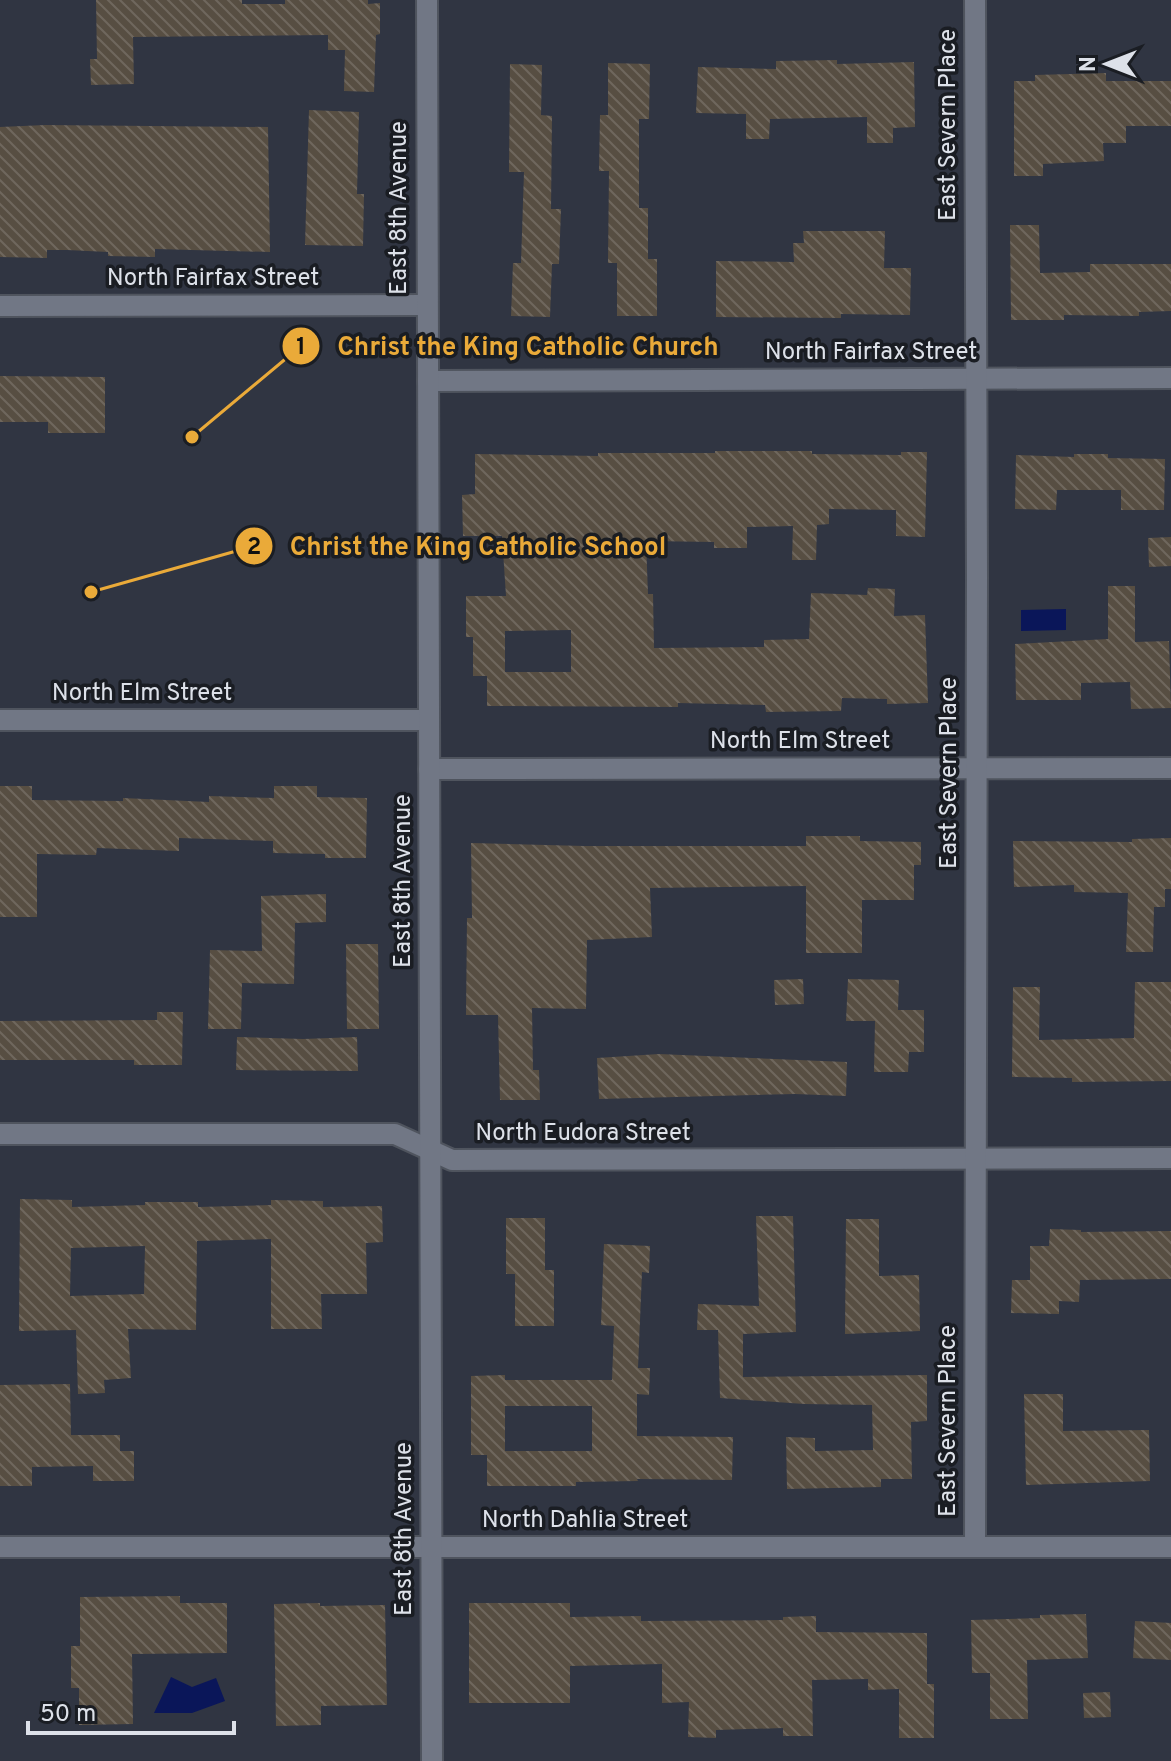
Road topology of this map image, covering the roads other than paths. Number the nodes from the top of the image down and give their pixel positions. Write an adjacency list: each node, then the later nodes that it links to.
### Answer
1 (427, 0): 3 (street, East 8th Avenue)
2 (975, 0): 5 (street, East Severn Place)
3 (426, 305): 4 (street, North Fairfax Street); 7 (street, East 8th Avenue)
4 (0, 306)
5 (977, 378): 6 (street, North Fairfax Street); 7 (street, North Fairfax Street); 10 (street, East Severn Place)
6 (1171, 378)
7 (428, 381): 9 (street, East 8th Avenue)
8 (0, 720): 9 (street, North Elm Street)
9 (428, 720): 12 (street, East 8th Avenue)
10 (976, 768): 11 (street, North Elm Street); 12 (street, North Elm Street); 16 (street, East Severn Place)
11 (1171, 768)
12 (429, 769): 14 (street, East 8th Avenue)
13 (0, 1134): 14 (street, North Eudora Street)
14 (431, 1148): 16 (street, North Eudora Street); 19 (street, East 8th Avenue)
15 (1171, 1158): 16 (street, North Eudora Street)
16 (976, 1160): 17 (street, East Severn Place)
17 (975, 1546): 19 (street, North Dahlia Street); 20 (street, North Dahlia Street)
18 (0, 1547): 19 (street, North Dahlia Street)
19 (431, 1547): 21 (street, East 8th Avenue)
20 (1171, 1547)
21 (432, 1761)

